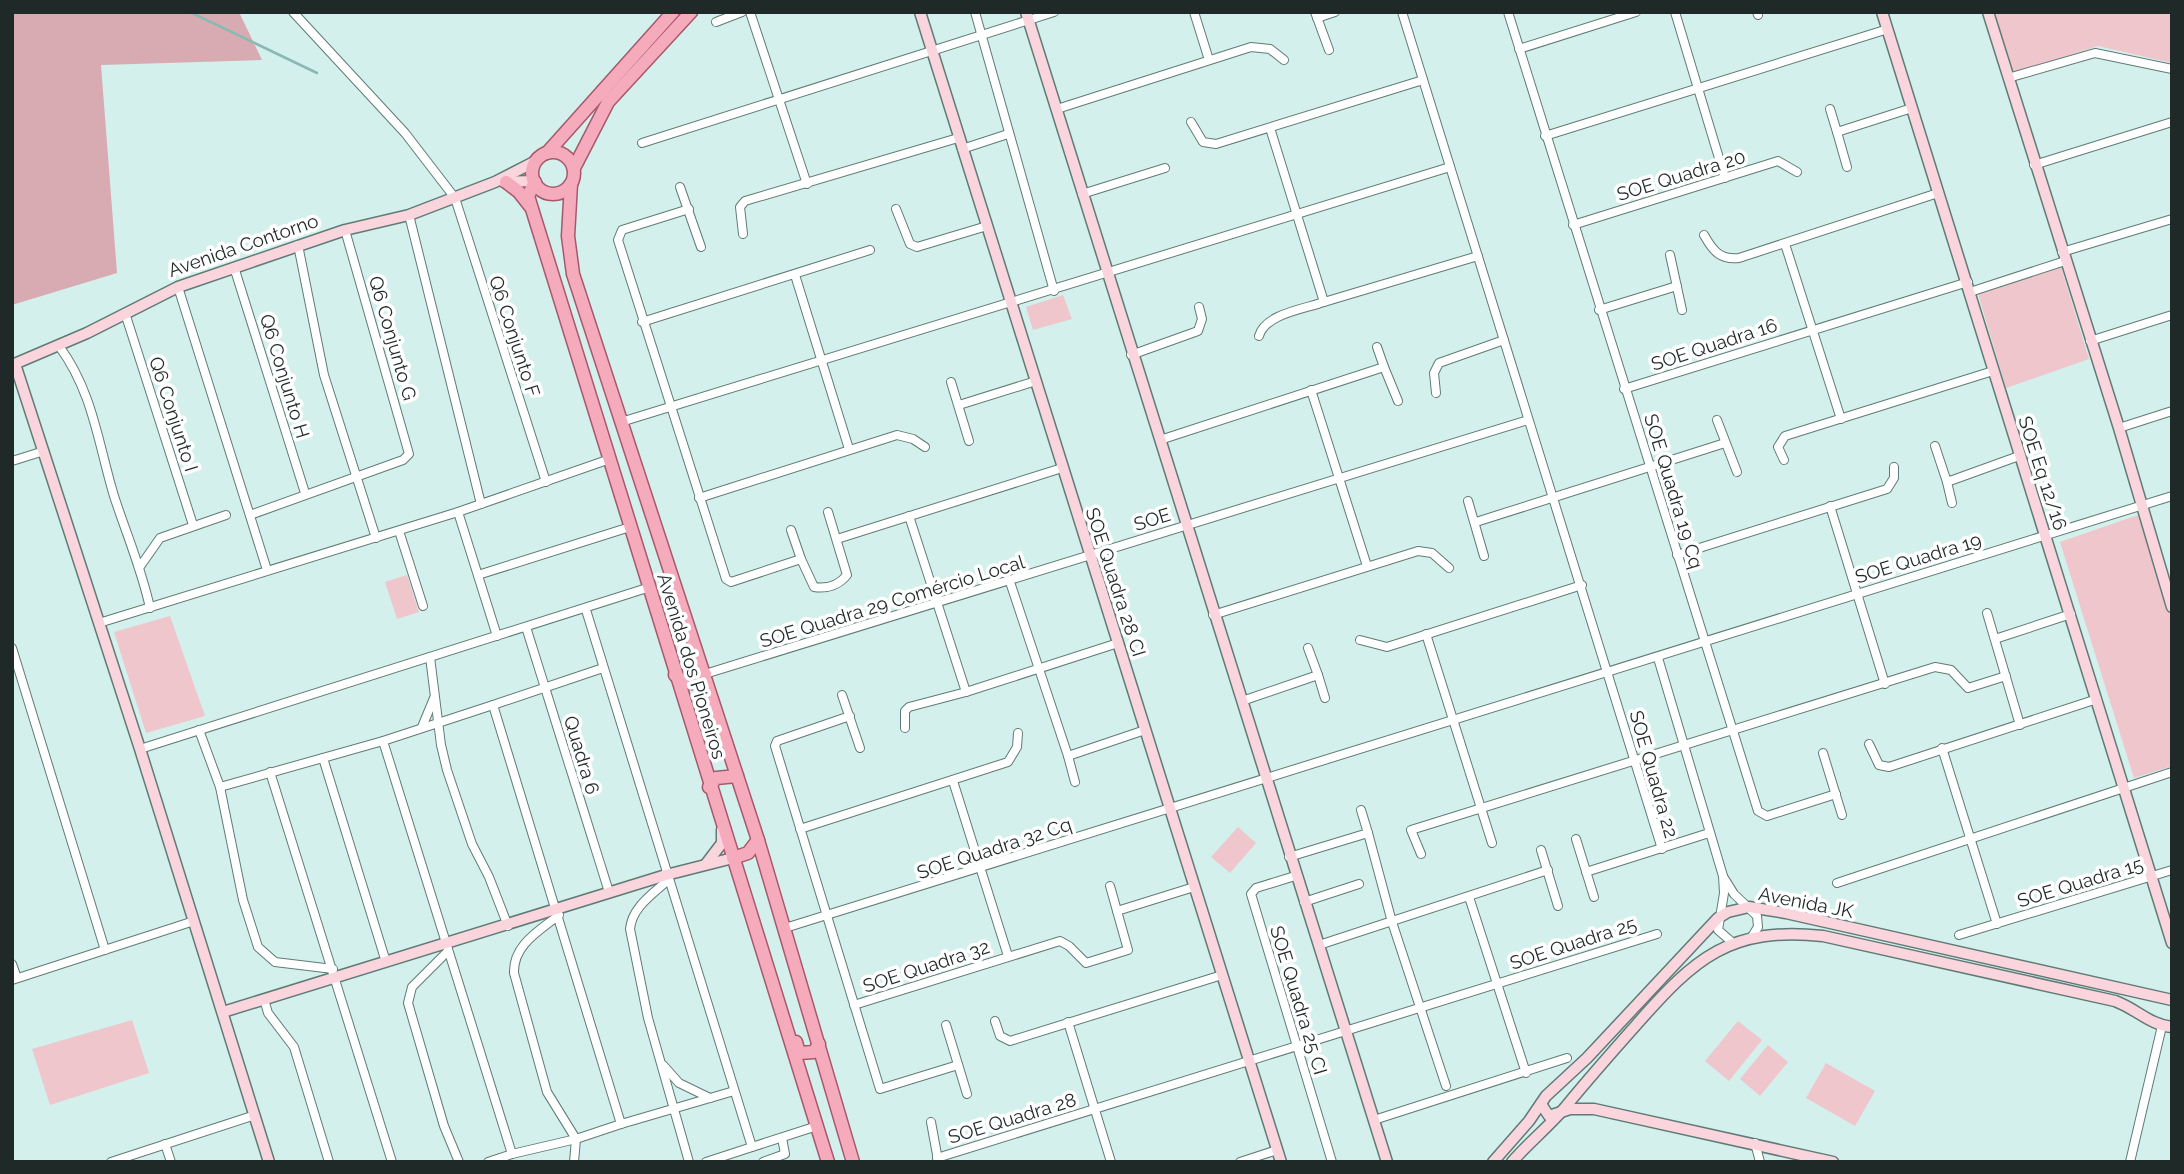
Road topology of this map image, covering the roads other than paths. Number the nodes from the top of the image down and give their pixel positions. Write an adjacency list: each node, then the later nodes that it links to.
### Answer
1 (293, 12): 58 (street, Q6 Conjunto F)
2 (673, 12): 43 (main road)
3 (691, 12): 47 (main road)
4 (742, 12): 19 (street)
5 (750, 12): 31 (street)
6 (920, 12): 23 (street, SOE Quadra 28 CI)
7 (975, 12): 21 (street)
8 (1054, 12): 18 (street)
9 (1194, 12): 25 (street)
10 (1335, 12): 17 (street)
11 (1402, 12): 29 (street, SOE Quadra 22)
12 (1508, 12): 22 (street)
13 (1636, 12): 22 (street)
14 (1675, 12): 30 (street)
15 (1882, 12): 20 (street, SOE Eq 12/16)
16 (1988, 12): 28 (street)
17 (1316, 15): 24 (street)
18 (1027, 16): 21 (street); 33 (street)
19 (716, 22)
20 (1888, 29): 30 (street); 32 (street, SOE Eq 12/16)
21 (982, 34): 23 (street); 39 (street)
22 (1519, 49): 40 (street)
23 (932, 50): 31 (street); 42 (street, SOE Quadra 28 CI)
24 (1329, 50)
25 (1209, 60): 26 (street); 33 (street)
26 (1284, 60)
27 (2172, 69): 28 (street)
28 (2008, 78): 44 (street)
29 (1423, 80): 37 (street); 45 (street, SOE Quadra 22)
30 (1699, 88): 40 (street); 50 (street)
31 (779, 99): 41 (street); 54 (street)
32 (1912, 108): 38 (street); 56 (street, SOE Eq 12/16)
33 (1057, 109): 57 (street)
34 (1830, 109): 38 (street)
35 (1191, 122): 37 (street)
36 (2172, 122): 44 (street)
37 (1270, 128): 62 (street)
38 (1837, 132): 46 (street)
39 (1008, 134): 42 (street); 83 (street)
40 (1545, 136): 65 (street)
41 (642, 143)
42 (960, 143): 54 (street); 66 (street, SOE Quadra 28 CI)
43 (541, 157): 47 (main road); 51 (main road); 52 (street)
44 (2034, 165): 76 (street)
45 (1450, 167): 62 (street); 75 (street, SOE Quadra 22)
46 (1847, 167)
47 (574, 168): 53 (main road)
48 (1166, 168): 57 (street)
49 (1797, 172): 50 (street, SOE Quadra 20)
50 (1725, 178): 65 (street, SOE Quadra 20)
51 (535, 181): 52 (street); 53 (main road); 59 (main road, Avenida dos Pioneiros)
52 (500, 182): 58 (street, Avenida Contorno); 59 (main road)
53 (571, 184): 90 (main road, Avenida dos Pioneiros)
54 (807, 184): 68 (street)
55 (680, 187): 60 (street)
56 (1938, 193): 70 (street); 82 (street, SOE Eq 12/16)
57 (1082, 194): 78 (street)
58 (455, 198): 63 (street, Avenida Contorno); 136 (street, Q6 Conjunto F)
59 (532, 209): 92 (main road, Avenida dos Pioneiros)
60 (689, 209): 72 (street); 93 (street)
61 (896, 209): 66 (street)
62 (1297, 214): 78 (street); 84 (street)
63 (409, 215): 67 (street, Avenida Contorno); 144 (street)
64 (2172, 219): 76 (street, SOE Quadra 16)
65 (1573, 225): 87 (street)
66 (986, 226): 85 (street, SOE Quadra 28 CI)
67 (345, 230): 71 (street, Avenida Contorno); 134 (street, Q6 Conjunto G)
68 (743, 234)
69 (1704, 235): 70 (street)
70 (1785, 244): 94 (street)
71 (298, 245): 77 (street, Avenida Contorno); 134 (street)
72 (701, 247)
73 (870, 250): 79 (street)
74 (1670, 255): 80 (street)
75 (1478, 256): 84 (street); 96 (street, SOE Quadra 22)
76 (2064, 256): 82 (street, SOE Quadra 16); 97 (street)
77 (234, 267): 81 (street, Avenida Contorno); 138 (street, Q6 Conjunto H)
78 (1106, 271): 83 (street); 100 (street)
79 (794, 275): 93 (street); 101 (street)
80 (1677, 286): 87 (street); 88 (street)
81 (178, 287): 89 (street, Avenida Contorno); 150 (street)
82 (1969, 287): 94 (street, SOE Quadra 16); 104 (street, SOE Eq 12/16)
83 (1054, 291): 85 (street)
84 (1324, 302): 95 (street)
85 (1011, 304): 101 (street); 105 (street, SOE Quadra 28 CI)
86 (1199, 307): 100 (street)
87 (1600, 310): 107 (street, SOE Quadra 19 Cq)
88 (1682, 310)
89 (125, 313): 98 (street, Avenida Contorno); 153 (street, Q6 Conjunto I)
90 (588, 313): 92 (main road); 117 (main road, Avenida dos Pioneiros)
91 (2172, 315): 97 (street)
92 (565, 321): 127 (main road, Avenida dos Pioneiros)
93 (642, 322): 112 (street)
94 (1814, 329): 107 (street, SOE Quadra 16); 114 (street)
95 (1259, 336)
96 (1504, 340): 109 (street); 115 (street, SOE Quadra 22)
97 (2090, 341): 118 (street)
98 (59, 346): 102 (street, Avenida Contorno); 166 (street)
99 (1377, 347): 103 (street)
100 (1131, 355): 119 (street)
101 (821, 362): 112 (street); 124 (street)
102 (14, 365): 125 (street)
103 (1384, 367): 108 (street); 110 (street)
104 (1993, 371): 114 (street); 126 (street, SOE Eq 12/16)
105 (1036, 381): 111 (street); 131 (street, SOE Quadra 28 CI)
106 (951, 382): 111 (street)
107 (1624, 389): 132 (street, SOE Quadra 19 Cq)
108 (1311, 390): 119 (street); 135 (street)
109 (1436, 393)
110 (1398, 401)
111 (958, 405): 120 (street)
112 (670, 409): 117 (street); 140 (street)
113 (2172, 411): 118 (street)
114 (1841, 419): 128 (street)
115 (1528, 420): 135 (street, SOE); 141 (street, SOE Quadra 22)
116 (1717, 420): 121 (street)
117 (621, 422): 199 (main road, Avenida dos Pioneiros)
118 (2119, 428): 145 (street)
119 (1160, 440): 154 (street)
120 (969, 441)
121 (1726, 443): 132 (street); 133 (street)
122 (1935, 446): 137 (street)
123 (925, 447): 124 (street)
124 (849, 449): 140 (street)
125 (44, 452): 129 (street); 183 (street)
126 (2020, 456): 137 (street); 158 (street, SOE Eq 12/16)
127 (610, 459): 136 (street); 155 (main road, Avenida dos Pioneiros)
128 (1784, 460)
129 (12, 461)
130 (1894, 467): 146 (street)
131 (1062, 468): 151 (street); 162 (street, SOE Quadra 28 CI)
132 (1650, 468): 141 (street); 161 (street, SOE Quadra 19 Cq)
133 (1737, 472)
134 (356, 476): 138 (street); 159 (street)
135 (1338, 480): 154 (street, SOE); 165 (street)
136 (545, 482): 144 (street)
137 (1947, 482): 143 (street)
138 (305, 493): 150 (street)
139 (2172, 496): 145 (street, SOE Quadra 19)
140 (699, 498): 164 (street)
141 (1553, 499): 152 (street); 172 (street, SOE Quadra 22)
142 (1468, 501): 152 (street)
143 (1952, 503)
144 (481, 504): 147 (street)
145 (2141, 505): 158 (street, SOE Quadra 19); 171 (street)
146 (1830, 506): 161 (street); 174 (street)
147 (458, 512): 157 (street); 169 (street)
148 (828, 512): 160 (street)
149 (226, 515): 153 (street)
150 (250, 515): 168 (street)
151 (908, 516): 160 (street); 175 (street)
152 (1476, 523): 163 (street)
153 (193, 525): 166 (street)
154 (1186, 525): 162 (street, SOE); 182 (street)
155 (630, 527): 169 (street); 173 (main road, Avenida dos Pioneiros)
156 (791, 530): 164 (street)
157 (399, 531): 159 (street); 176 (street)
158 (2045, 534): 174 (street, SOE Quadra 19); 181 (street, SOE Eq 12/16)
159 (376, 538): 168 (street)
160 (837, 539): 164 (street)
161 (1678, 555): 190 (street, SOE Quadra 19 Cq)
162 (1088, 556): 170 (street, SOE Quadra 29 Comércio Local); 189 (street, SOE Quadra 28 CI)
163 (1484, 556)
164 (802, 559)
165 (1367, 566): 167 (street); 182 (street)
166 (139, 568): 178 (street)
167 (1449, 568)
168 (267, 570): 178 (street)
169 (478, 575): 186 (street)
170 (1010, 582): 175 (street, SOE Quadra 29 Comércio Local); 196 (street)
171 (2168, 584): 177 (street)
172 (1582, 585): 185 (street); 197 (street, SOE Quadra 22)
173 (647, 588): 179 (street); 198 (main road, Avenida dos Pioneiros)
174 (1857, 593): 190 (street, SOE Quadra 19); 202 (street)
175 (938, 605): 199 (street, SOE Quadra 29 Comércio Local); 204 (street)
176 (423, 606)
177 (2172, 607)
178 (150, 608): 183 (street)
179 (586, 610): 184 (street); 195 (street)
180 (1987, 613): 187 (street)
181 (2071, 614): 187 (street); 208 (street, SOE Eq 12/16)
182 (1213, 615): 209 (street)
183 (99, 623): 226 (street)
184 (526, 627): 186 (street); 203 (street, Quadra 6)
185 (1426, 634): 188 (street); 212 (street)
186 (497, 636): 193 (street)
187 (1994, 639): 201 (street)
188 (1360, 640)
189 (1118, 643): 196 (street); 218 (street, SOE Quadra 28 CI)
190 (1704, 643): 194 (street, SOE Quadra 19); 219 (street)
191 (12, 648): 293 (street)
192 (1308, 648): 200 (street)
193 (430, 657): 206 (street); 217 (street)
194 (1658, 658): 197 (street, SOE Quadra 19); 223 (street)
195 (603, 668): 203 (street); 266 (street)
196 (1041, 668): 204 (street); 228 (street)
197 (1608, 673): 212 (street, SOE Quadra 19); 230 (street, SOE Quadra 22)
198 (675, 674): 199 (main road); 239 (main road, Avenida dos Pioneiros)
199 (705, 674): 233 (main road, Avenida dos Pioneiros)
200 (1318, 676): 207 (street); 209 (street)
201 (2006, 676): 202 (street); 214 (street)
202 (1885, 684): 219 (street)
203 (545, 689): 210 (street); 271 (street, Quadra 6)
204 (967, 692): 216 (street)
205 (842, 695): 211 (street)
206 (434, 698): 213 (street); 215 (street)
207 (1325, 698)
208 (2097, 699): 214 (street); 237 (street, SOE Eq 12/16)
209 (1242, 701): 234 (street)
210 (493, 705): 213 (street); 278 (street)
211 (850, 716): 224 (street); 246 (street)
212 (1454, 720): 234 (street, SOE Quadra 19); 242 (street)
213 (439, 722): 215 (street); 284 (street)
214 (2020, 725): 225 (street)
215 (422, 727): 221 (street)
216 (905, 728)
217 (199, 730): 226 (street); 238 (street)
218 (1145, 730): 228 (street); 241 (street, SOE Quadra 28 CI)
219 (1732, 731): 223 (street); 240 (street)
220 (1018, 733): 235 (street)
221 (383, 741): 229 (street); 292 (street)
222 (1869, 744): 225 (street)
223 (1685, 747): 230 (street); 248 (street)
224 (860, 748)
225 (1942, 748): 250 (street, SOE Quadra 15)
226 (140, 749): 281 (street)
227 (1823, 753): 240 (street)
228 (1068, 757): 236 (street)
229 (323, 758): 231 (street); 295 (street)
230 (1636, 761): 242 (street); 253 (street, SOE Quadra 22)
231 (270, 772): 238 (street); 297 (street)
232 (2172, 772): 237 (street)
233 (737, 776): 239 (main road); 251 (main road, Avenida dos Pioneiros)
234 (1265, 778): 241 (street); 256 (street)
235 (953, 781): 246 (street); 259 (street, SOE Quadra 32)
236 (1075, 782)
237 (2124, 786): 250 (street); 265 (street, SOE Eq 12/16)
238 (219, 787): 297 (street)
239 (709, 787): 245 (main road, Avenida dos Pioneiros)
240 (1836, 794): 244 (street)
241 (1170, 808): 259 (street, SOE Quadra 32 Cq); 270 (street, SOE Quadra 28 CI)
242 (1481, 809): 252 (street); 255 (street)
243 (1361, 810): 247 (street)
244 (1843, 815)
245 (722, 827): 257 (main road, Avenida dos Pioneiros); 258 (street)
246 (800, 829): 279 (street)
247 (1368, 832): 256 (street); 282 (street)
248 (1709, 833): 253 (street); 264 (street)
249 (1576, 839): 262 (street)
250 (1971, 839): 267 (street); 283 (street, SOE Quadra 15)
251 (758, 840): 257 (main road); 285 (main road, Avenida dos Pioneiros)
252 (1492, 842)
253 (1662, 849): 262 (street, SOE Quadra 22)
254 (1541, 850): 260 (street)
255 (1421, 854)
256 (1289, 857): 263 (street)
257 (733, 858): 258 (street); 301 (main road, Avenida dos Pioneiros)
258 (706, 864): 266 (street)
259 (982, 869): 279 (street, SOE Quadra 32 Cq); 294 (street, SOE Quadra 32)
260 (1548, 870): 272 (street); 275 (street)
261 (2172, 870): 265 (street, SOE Quadra 15)
262 (1586, 872): 273 (street)
263 (1295, 876): 274 (street); 315 (street, SOE Quadra 25 CI)
264 (1723, 876): 276 (street); 280 (street)
265 (2151, 876): 283 (street, SOE Quadra 15); 290 (street, SOE Eq 12/16)
266 (667, 877): 271 (street); 318 (street); 324 (street)
267 (1837, 883)
268 (1359, 884): 274 (street)
269 (1110, 887): 277 (street)
270 (1194, 887): 277 (street); 298 (street, SOE Quadra 28 CI)
271 (608, 892): 278 (street)
272 (1469, 897): 282 (street); 300 (street, SOE Quadra 25)
273 (1594, 897)
274 (1304, 902): 291 (street)
275 (1558, 906)
276 (1749, 907): 280 (street, Avenida JK); 288 (street); 302 (street, Avenida JK)
277 (1117, 911): 294 (street, SOE Quadra 32)
278 (559, 912): 284 (street); 337 (street); 340 (street)
279 (828, 916): 285 (street, SOE Quadra 32 Cq); 305 (street)
280 (1718, 918): 289 (street); 322 (street, Avenida JK)
281 (194, 922): 293 (street); 307 (street)
282 (1392, 922): 291 (street); 306 (street)
283 (1997, 924): 287 (street, SOE Quadra 15)
284 (508, 926): 292 (street)
285 (785, 928): 314 (main road, Avenida dos Pioneiros)
286 (1657, 934): 300 (street, SOE Quadra 25)
287 (1959, 935)
288 (1751, 938): 289 (street, Avenida JK); 308 (street, Avenida JK)
289 (1733, 943): 326 (street, Avenida JK)
290 (2172, 943)
291 (1319, 945): 313 (street)
292 (447, 948): 295 (street); 346 (street); 354 (street)
293 (105, 950): 299 (street)
294 (1008, 956): 305 (street, SOE Quadra 32)
295 (386, 961): 297 (street)
296 (12, 964): 299 (street)
297 (334, 973): 303 (street); 353 (street)
298 (1222, 975): 310 (street); 317 (street, SOE Quadra 28 CI)
299 (14, 979)
300 (1499, 985): 306 (street, SOE Quadra 25); 320 (street, SOE Quadra 25)
301 (774, 988): 314 (main road); 321 (main road, Avenida dos Pioneiros)
302 (2158, 997): 304 (street, Avenida JK); 308 (street)
303 (264, 999): 307 (street); 352 (street)
304 (2172, 1000)
305 (854, 1005): 319 (street, SOE Quadra 32)
306 (1420, 1009): 313 (street, SOE Quadra 25); 323 (street)
307 (223, 1012): 333 (street)
308 (2147, 1019): 312 (street, Avenida JK)
309 (995, 1021): 310 (street)
310 (1068, 1023): 332 (street, SOE Quadra 28)
311 (946, 1025): 319 (street)
312 (2167, 1026): 370 (street)
313 (1345, 1031): 315 (street, SOE Quadra 25); 335 (street)
314 (819, 1044): 330 (main road, Avenida dos Pioneiros)
315 (1297, 1047): 317 (street, SOE Quadra 28); 364 (street, SOE Quadra 25 CI)
316 (1567, 1058): 320 (street)
317 (1250, 1062): 332 (street, SOE Quadra 28); 345 (street, SOE Quadra 28 CI)
318 (661, 1063): 327 (street); 329 (street)
319 (958, 1065): 325 (street)
320 (1526, 1073): 335 (street)
321 (801, 1074): 330 (main road); 338 (main road, Avenida dos Pioneiros)
322 (1561, 1082): 326 (street); 328 (street, Avenida JK)
323 (1446, 1086)
324 (734, 1091): 327 (street); 344 (street)
325 (967, 1094)
326 (1575, 1095): 331 (street); 334 (street, Avenida JK)
327 (710, 1098): 329 (street)
328 (1541, 1104): 334 (street); 366 (street, Avenida JK)
329 (673, 1108): 337 (street); 356 (street)
330 (837, 1109): 360 (main road, Avenida dos Pioneiros)
331 (1594, 1109): 334 (street); 342 (street)
332 (1096, 1110): 347 (street, SOE Quadra 28); 361 (street, SOE Quadra 28)
333 (255, 1115): 343 (street); 351 (street)
334 (1555, 1116): 367 (street, Avenida JK)
335 (1374, 1120): 365 (street)
336 (931, 1122): 347 (street, SOE Quadra 28)
337 (621, 1124): 340 (street)
338 (817, 1126): 339 (street); 359 (main road, Avenida dos Pioneiros)
339 (782, 1138): 344 (street); 358 (street)
340 (576, 1139): 341 (street); 348 (street)
341 (558, 1142): 346 (street); 348 (street)
342 (1755, 1143): 368 (street); 369 (street)
343 (165, 1144): 349 (street); 350 (street)
344 (752, 1147): 357 (street)
345 (1277, 1150): 362 (street); 363 (street, SOE Quadra 28 CI)
346 (512, 1154): 355 (street)
347 (938, 1160)
348 (574, 1161)
349 (111, 1162)
350 (171, 1162)
351 (269, 1162)
352 (328, 1162)
353 (392, 1162)
354 (459, 1162)
355 (488, 1162)
356 (690, 1162)
357 (706, 1162)
358 (763, 1162)
359 (828, 1162)
360 (853, 1162)
361 (1111, 1162)
362 (1240, 1162)
363 (1281, 1162)
364 (1332, 1162)
365 (1387, 1162)
366 (1493, 1162)
367 (1512, 1162)
368 (1760, 1162)
369 (1833, 1162)
370 (2130, 1162)

